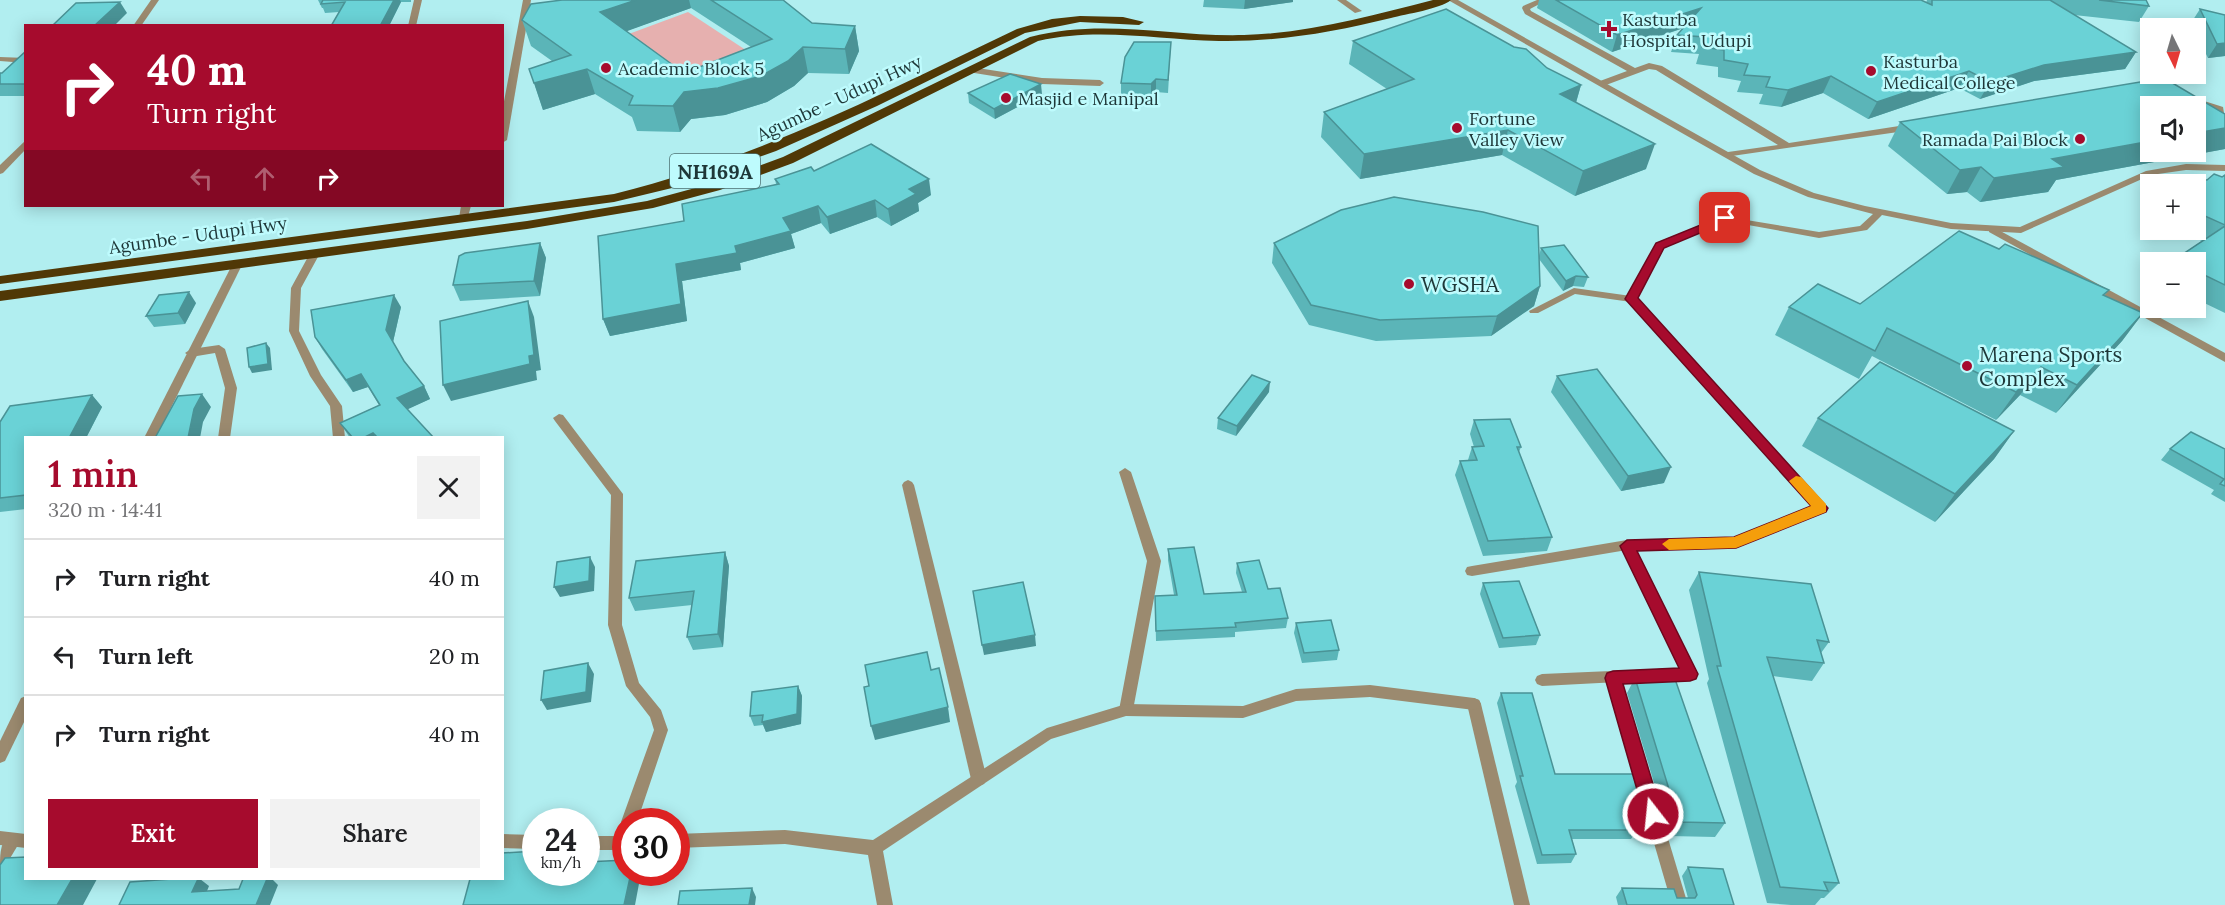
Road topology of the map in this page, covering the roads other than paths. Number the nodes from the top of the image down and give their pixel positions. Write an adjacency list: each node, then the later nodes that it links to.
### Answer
1 (155, 0): 11 (street)
2 (418, 0): 12 (street)
3 (527, 0): 22 (street)
4 (1341, 0): 9 (street)
5 (1402, 0): 9 (highway, Agumbe - Udupi Hwy / NH169A)
6 (1446, 0): 10 (highway, Agumbe - Udupi Hwy / NH169A)
7 (1452, 0): 18 (street)
8 (1543, 0): 16 (street)
9 (1358, 11): 10 (highway); 30 (highway, Agumbe - Udupi Hwy / NH169A)
10 (1370, 19): 15 (highway, Agumbe - Udupi Hwy / NH169A)
11 (138, 24)
12 (412, 24)
13 (0, 59): 14 (street)
14 (24, 61)
15 (971, 70): 17 (street); 34 (highway, Agumbe - Udupi Hwy / NH169A)
16 (1634, 71): 18 (street); 24 (street)
17 (1100, 83)
18 (1603, 83): 26 (street)
19 (2206, 105): 20 (street)
20 (2225, 116)
21 (1927, 125): 24 (street)
22 (504, 129)
23 (24, 145): 25 (street)
24 (1787, 146): 26 (street)
25 (14, 155): 27 (street); 29 (street)
26 (1728, 155): 32 (street)
27 (0, 157)
28 (2225, 168): 33 (street)
29 (0, 171)
30 (487, 210): 31 (highway, Agumbe - Udupi Hwy / NH169A)
31 (465, 212): 36 (highway, Agumbe - Udupi Hwy / NH169A)
32 (1880, 212): 33 (street); 38 (street)
33 (1993, 230): 41 (street)
34 (314, 255): 35 (highway, NH169A); 45 (street)
35 (237, 265): 37 (highway, NH169A); 40 (street)
36 (0, 280)
37 (0, 296)
38 (1631, 299): 39 (street); 48 (street)
39 (1534, 311)
40 (191, 353): 43 (street); 44 (street)
41 (2225, 358)
42 (559, 417): 56 (street)
43 (151, 436)
44 (224, 436)
45 (339, 436)
46 (1125, 472): 53 (street)
47 (908, 485): 55 (street)
48 (1627, 546): 49 (street); 50 (street)
49 (1472, 572)
50 (1613, 678): 51 (street); 65 (street)
51 (1542, 680)
52 (24, 706): 54 (street)
53 (1126, 710): 55 (street); 64 (street)
54 (0, 756)
55 (979, 779): 61 (street)
56 (634, 808)
57 (13, 840): 62 (street)
58 (690, 840): 61 (street)
59 (504, 841): 60 (street)
60 (522, 842)
61 (875, 848): 63 (street)
62 (0, 860)
63 (885, 905)
64 (1522, 905)
65 (1680, 905)

